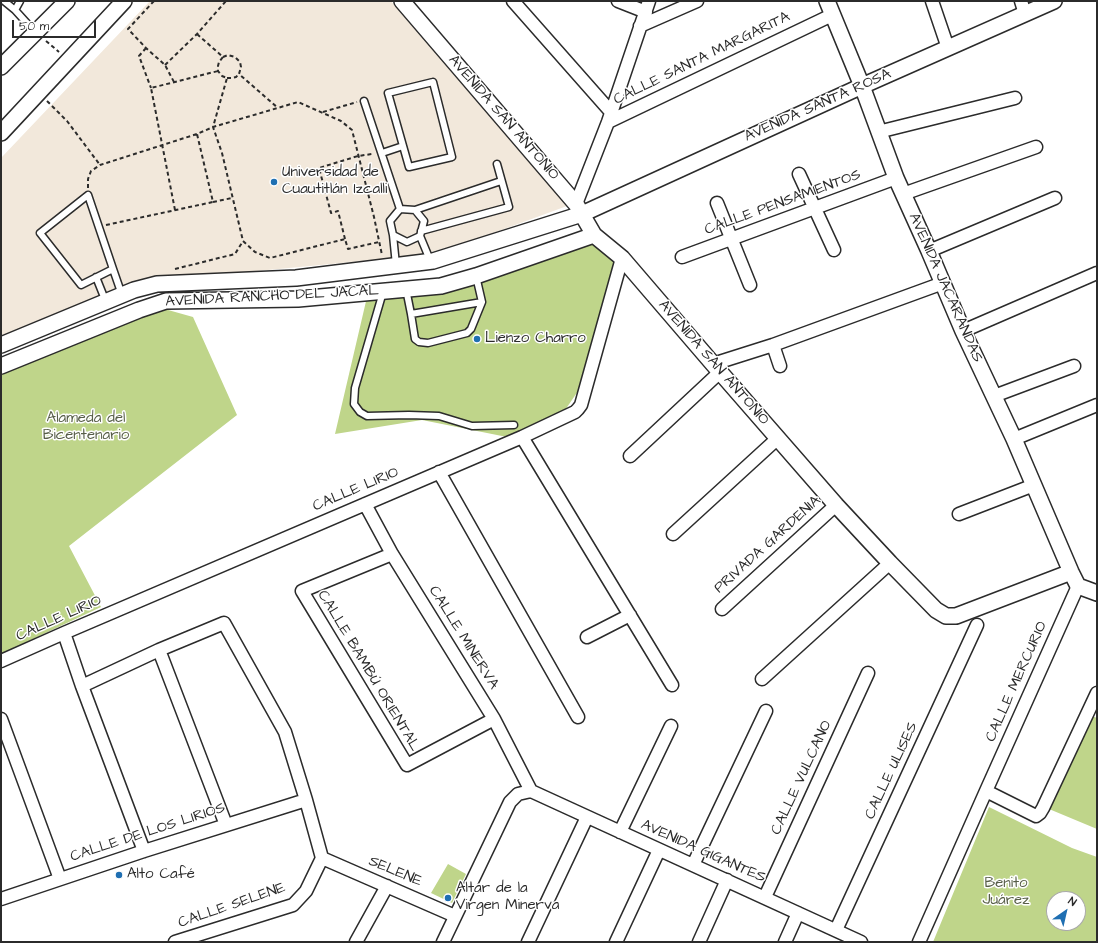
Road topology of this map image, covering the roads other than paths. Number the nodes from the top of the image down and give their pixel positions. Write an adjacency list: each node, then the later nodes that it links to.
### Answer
1 (4, 1): 14 (lane)
2 (20, 1): 14 (lane)
3 (67, 1): 16 (street)
4 (124, 1): 24 (street)
5 (402, 1): 37 (street, AVENIDA SAN ANTONIO)
6 (513, 1): 22 (street)
7 (618, 1): 11 (street)
8 (698, 1): 15 (street)
9 (932, 1): 17 (street)
10 (1054, 1): 12 (street, AVENIDA SANTA ROSA)
11 (648, 6): 15 (street)
12 (1023, 7): 17 (street, AVENIDA SANTA ROSA)
13 (829, 8): 19 (street, AVENIDA JACARANDAS); 22 (street, CALLE SANTA MARGARITA)
14 (14, 10): 16 (lane)
15 (640, 26): 22 (street)
16 (36, 32): 18 (street)
17 (948, 48): 19 (street, AVENIDA SANTA ROSA)
18 (1, 67)
19 (862, 86): 23 (street, AVENIDA JACARANDAS); 37 (street, AVENIDA SANTA ROSA)
20 (1015, 98): 23 (street)
21 (364, 101): 27 (lane)
22 (609, 117): 37 (street)
23 (878, 132): 30 (street, AVENIDA JACARANDAS)
24 (1, 133)
25 (403, 146): 25 (lane); 27 (lane)
26 (1036, 147): 32 (street)
27 (382, 153): 36 (lane)
28 (497, 164): 31 (lane)
29 (799, 174): 35 (street)
30 (896, 178): 32 (street, AVENIDA JACARANDAS); 35 (street, CALLE PENSAMIENTOS)
31 (502, 181): 38 (lane); 39 (lane)
32 (903, 194): 44 (street, AVENIDA JACARANDAS)
33 (1055, 198): 44 (street)
34 (717, 203): 42 (street)
35 (814, 208): 42 (street, CALLE PENSAMIENTOS); 43 (street)
36 (400, 209): 38 (lane); 40 (lane)
37 (579, 209): 41 (street, AVENIDA SAN ANTONIO); 47 (street, AVENIDA RANCHO DEL JACAL)
38 (414, 210): 39 (lane)
39 (421, 233): 40 (lane); 47 (lane)
40 (394, 235): 48 (lane)
41 (594, 235): 46 (street, AVENIDA SAN ANTONIO); 51 (street, AVENIDA RANCHO DEL JACAL)
42 (732, 239): 45 (street, CALLE PENSAMIENTOS); 55 (street)
43 (834, 250)
44 (929, 251): 54 (street, AVENIDA JACARANDAS)
45 (682, 257)
46 (622, 258): 69 (street, AVENIDA SAN ANTONIO); 73 (street, CALLE LIRIO)
47 (430, 262): 48 (street, AVENIDA RANCHO DEL JACAL)
48 (391, 267): 53 (street, AVENIDA RANCHO DEL JACAL)
49 (113, 269): 52 (lane); 52 (lane); 58 (lane)
50 (1097, 273): 63 (street)
51 (476, 276): 56 (street, AVENIDA RANCHO DEL JACAL); 61 (lane)
52 (96, 277): 60 (lane)
53 (296, 278): 58 (street, AVENIDA RANCHO DEL JACAL); 59 (street)
54 (943, 283): 63 (street, AVENIDA JACARANDAS); 65 (street)
55 (750, 285)
56 (406, 289): 57 (street, AVENIDA RANCHO DEL JACAL); 62 (lane)
57 (383, 291): 59 (street, AVENIDA RANCHO DEL JACAL); 72 (lane)
58 (122, 295): 60 (street, AVENIDA RANCHO DEL JACAL)
59 (298, 299): 66 (street, AVENIDA RANCHO DEL JACAL)
60 (106, 302): 64 (street, AVENIDA RANCHO DEL JACAL)
61 (482, 302): 62 (lane); 62 (lane)
62 (411, 314)
63 (964, 331): 70 (street, AVENIDA JACARANDAS)
64 (1, 345)
65 (773, 345): 67 (street); 69 (street)
66 (1, 366)
67 (780, 366)
68 (1074, 366): 70 (street)
69 (717, 368): 74 (street, AVENIDA SAN ANTONIO); 76 (street)
70 (994, 396): 75 (street, AVENIDA JACARANDAS)
71 (1097, 405): 75 (street)
72 (514, 425)
73 (522, 437): 77 (street, CALLE LIRIO); 89 (street)
74 (778, 438): 80 (street, AVENIDA SAN ANTONIO); 82 (street)
75 (1014, 439): 78 (street, AVENIDA JACARANDAS)
76 (630, 456)
77 (439, 472): 79 (street, CALLE LIRIO); 101 (street)
78 (1034, 485): 81 (street); 85 (street, AVENIDA JACARANDAS)
79 (365, 504): 83 (street, CALLE MINERVA); 91 (street, CALLE LIRIO)
80 (836, 505): 84 (street, AVENIDA SAN ANTONIO); 88 (street, PRIVADA GARDENIA)
81 (959, 514)
82 (673, 534)
83 (392, 554): 103 (street, CALLE MINERVA); 103 (street, CALLE BAMBÚ ORIENTAL)
84 (890, 563): 85 (street, AVENIDA SAN ANTONIO); 96 (street)
85 (1071, 572): 86 (street, AVENIDA JACARANDAS)
86 (1078, 586): 87 (street); 106 (street, CALLE MERCURIO)
87 (1097, 593)
88 (722, 609)
89 (630, 615): 92 (street); 97 (street)
90 (977, 624): 122 (street, CALLE ULISES)
91 (64, 633): 94 (street, CALLE LIRIO); 98 (street)
92 (587, 636)
93 (159, 650): 98 (street); 107 (street); 109 (street)
94 (1, 661)
95 (868, 673): 118 (street, CALLE VULCANO)
96 (762, 679)
97 (672, 685)
98 (82, 686): 112 (street)
99 (1097, 693): 106 (street)
100 (766, 711): 114 (street)
101 (578, 717)
102 (1, 719): 115 (street)
103 (494, 719): 105 (street, CALLE MINERVA)
104 (670, 726): 110 (street)
105 (531, 791): 108 (street, AVENIDA GIGANTES); 121 (street)
106 (986, 791): 131 (street, CALLE MERCURIO)
107 (306, 800): 109 (street, CALLE DE LOS LIRIOS); 113 (street)
108 (587, 817): 110 (street, AVENIDA GIGANTES); 126 (street)
109 (226, 825): 112 (street, CALLE DE LOS LIRIOS)
110 (620, 832): 111 (street, AVENIDA GIGANTES)
111 (659, 850): 114 (street, AVENIDA GIGANTES); 127 (street)
112 (144, 851): 115 (street, CALLE DE LOS LIRIOS)
113 (322, 858): 117 (street, SELENE); 123 (street, CALLE SELENE)
114 (692, 865): 116 (street, AVENIDA GIGANTES)
115 (60, 879): 119 (street, CALLE DE LOS LIRIOS)
116 (727, 880): 118 (street, AVENIDA GIGANTES); 128 (street)
117 (387, 886): 121 (street, SELENE); 124 (street)
118 (765, 897): 120 (street, AVENIDA GIGANTES)
119 (1, 899)
120 (798, 913): 122 (street, AVENIDA GIGANTES); 129 (street)
121 (455, 916): 125 (street)
122 (836, 930): 130 (street, AVENIDA GIGANTES)
123 (176, 942)
124 (356, 942)
125 (443, 942)
126 (528, 942)
127 (616, 942)
128 (699, 942)
129 (785, 942)
130 (861, 942)
131 (919, 942)

